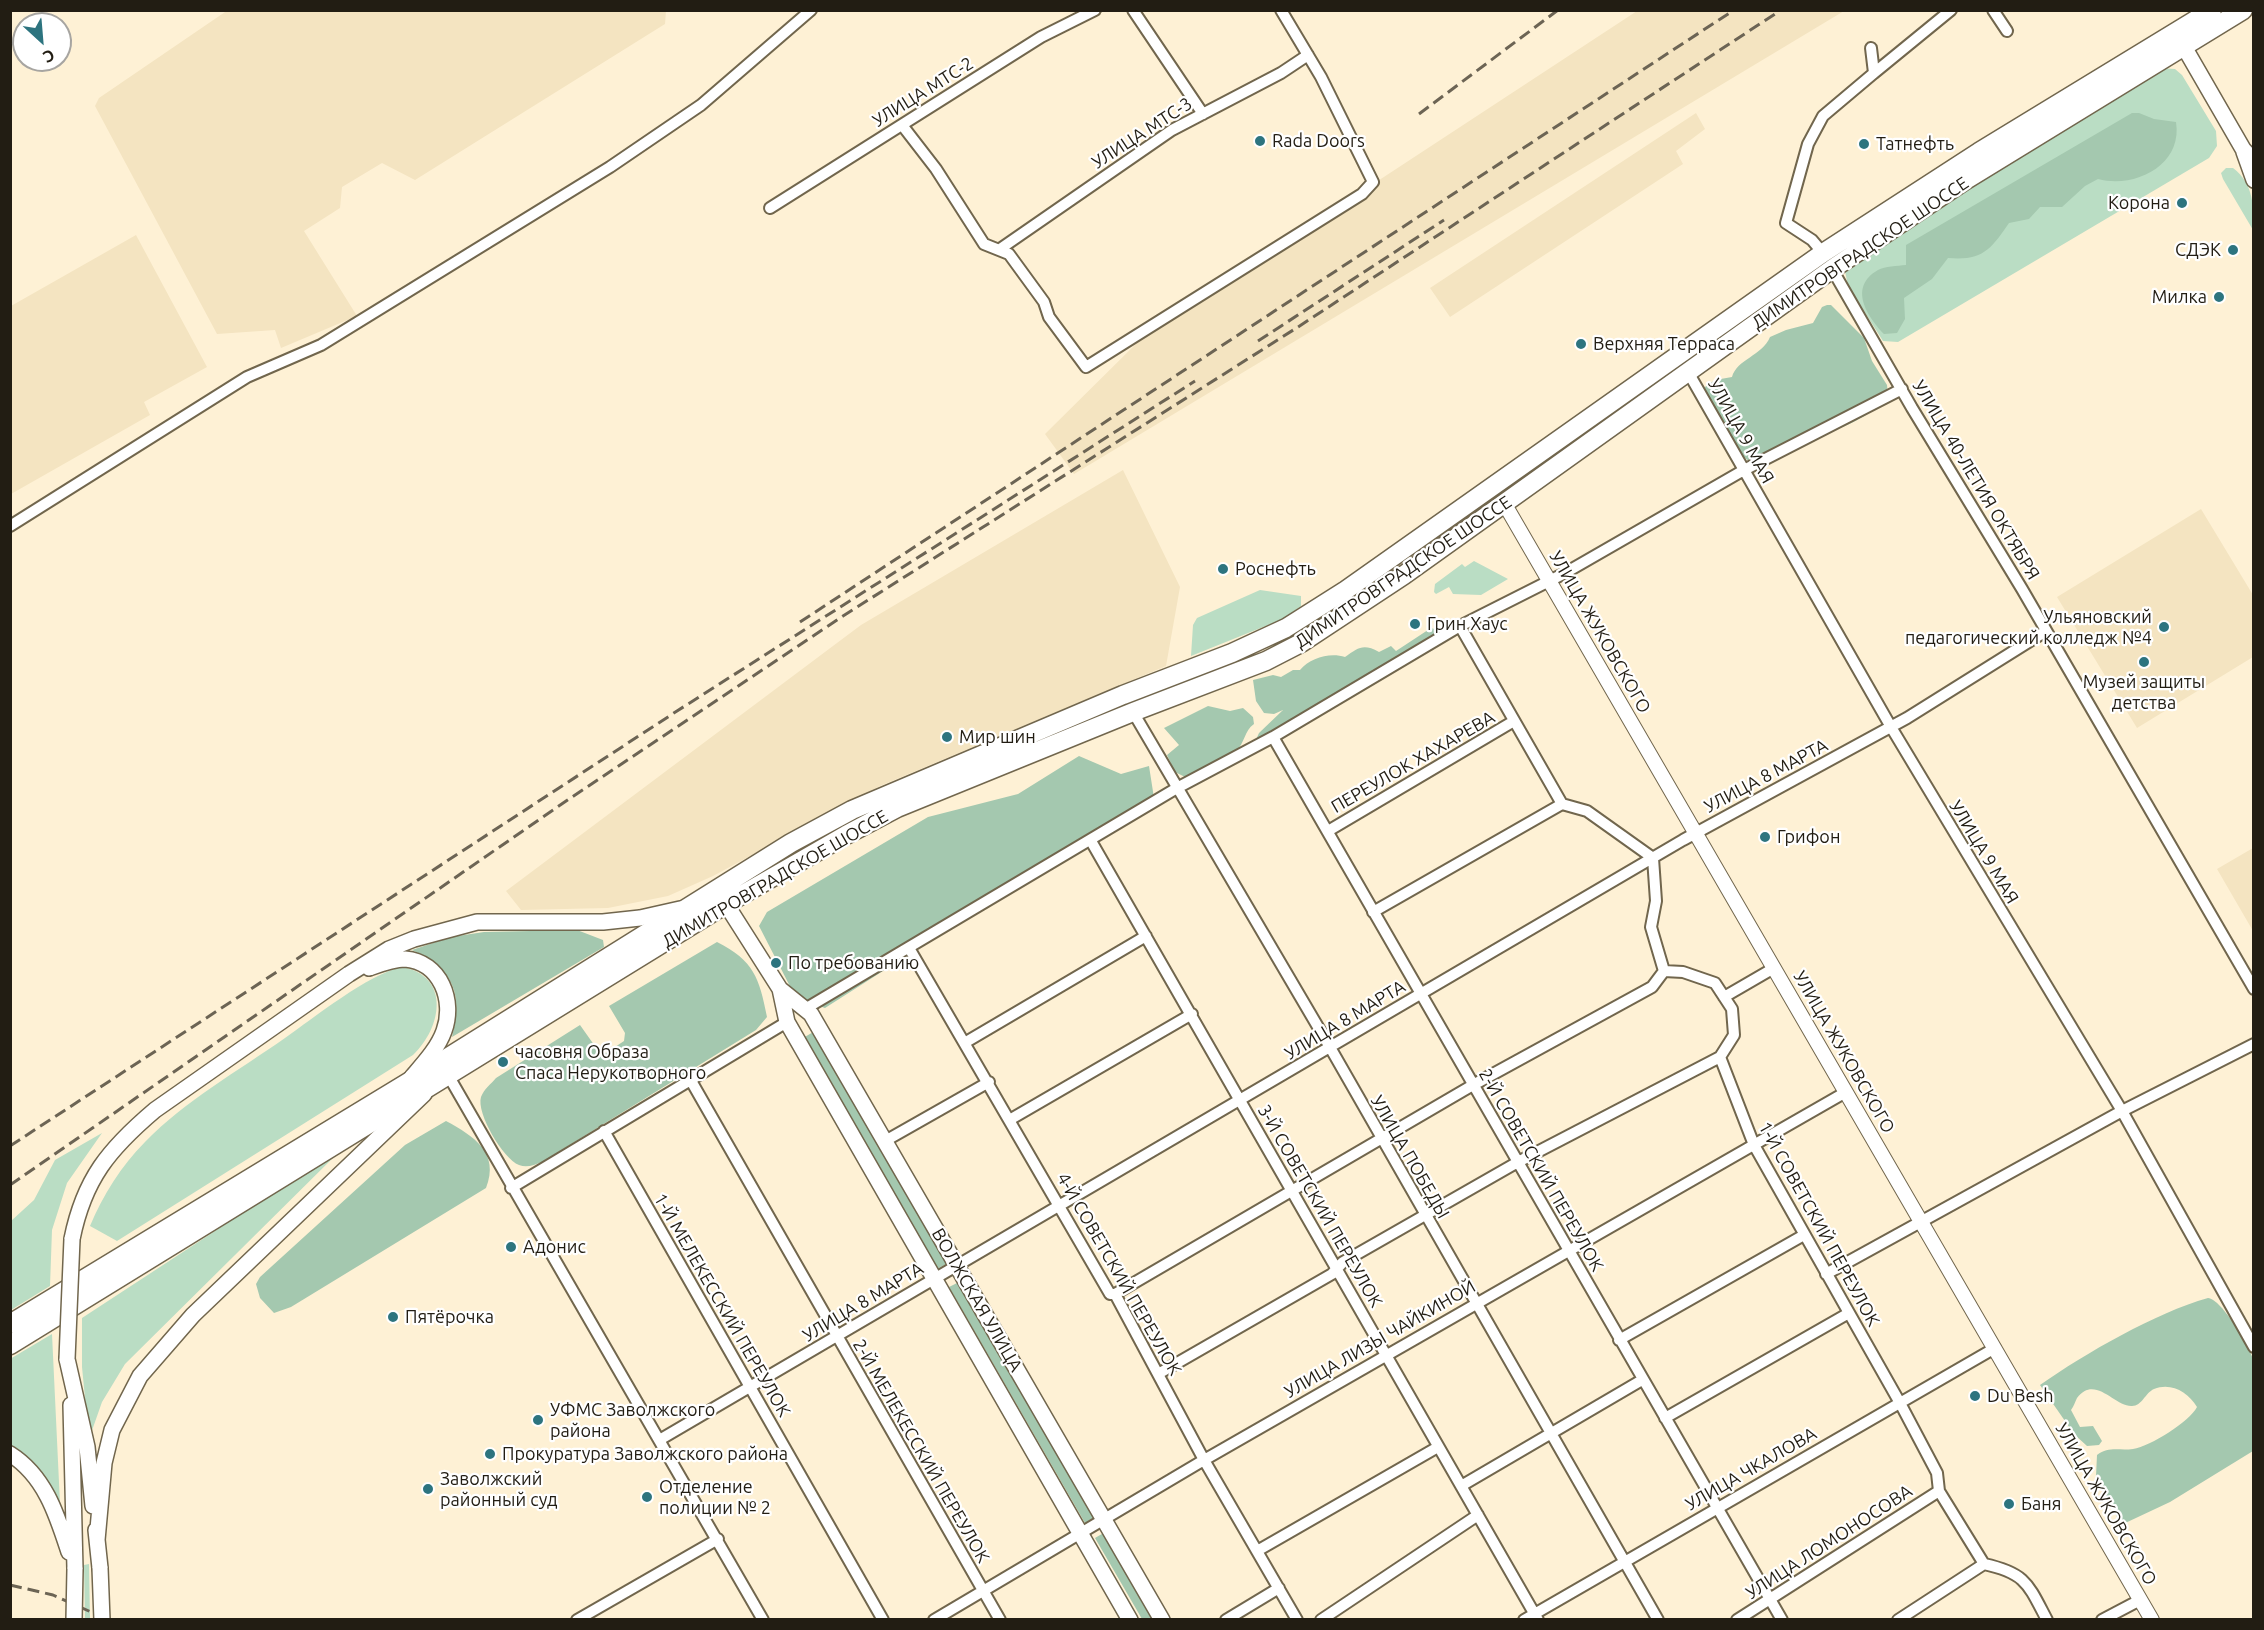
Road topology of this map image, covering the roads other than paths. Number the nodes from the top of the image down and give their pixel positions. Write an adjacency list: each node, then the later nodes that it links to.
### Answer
1 (811, 10): 27 (street)
2 (1095, 10): 15 (street, УЛИЦА МТС-2)
3 (1133, 10): 14 (street)
4 (1281, 10): 12 (street)
5 (1951, 10): 13 (street)
6 (1993, 10): 9 (street)
7 (2212, 10): 10 (highway, ДИМИТРОВГРАДСКОЕ ШОССЕ)
8 (2243, 10): 10 (highway, ДИМИТРОВГРАДСКОЕ ШОССЕ)
9 (2007, 31)
10 (2180, 39): 16 (main road); 21 (highway, ДИМИТРОВГРАДСКОЕ ШОССЕ)
11 (1871, 48): 13 (street)
12 (1308, 55): 14 (street, УЛИЦА МТС-3); 20 (street)
13 (1874, 74): 21 (street)
14 (1203, 114): 20 (street, УЛИЦА МТС-3)
15 (902, 125): 19 (street, УЛИЦА МТС-2); 20 (street)
16 (2243, 149): 17 (main road); 18 (main road)
17 (2253, 161)
18 (2253, 180)
19 (771, 208)
20 (1000, 249)
21 (1823, 254): 22 (highway, ДИМИТРОВГРАДСКОЕ ШОССЕ); 23 (street, УЛИЦА 40-ЛЕТИЯ ОКТЯБРЯ); 25 (highway, ДИМИТРОВГРАДСКОЕ ШОССЕ)
22 (1688, 372): 24 (street, УЛИЦА 9 МАЯ); 26 (highway, ДИМИТРОВГРАДСКОЕ ШОССЕ)
23 (1902, 389): 24 (street); 30 (street, УЛИЦА 40-ЛЕТИЯ ОКТЯБРЯ)
24 (1744, 470): 28 (street); 33 (street, УЛИЦА 9 МАЯ)
25 (1493, 485): 26 (highway); 41 (highway, ДИМИТРОВГРАДСКОЕ ШОССЕ)
26 (1504, 503): 28 (street, УЛИЦА ЖУКОВСКОГО); 31 (highway, ДИМИТРОВГРАДСКОЕ ШОССЕ)
27 (10, 526)
28 (1549, 581): 29 (street); 38 (street, УЛИЦА ЖУКОВСКОГО)
29 (1460, 626): 32 (street); 34 (street)
30 (2046, 631): 33 (street, УЛИЦА 8 МАРТА); 51 (street, УЛИЦА 40-ЛЕТИЯ ОКТЯБРЯ)
31 (1133, 712): 35 (street, УЛИЦА ПОБЕДЫ); 42 (highway, ДИМИТРОВГРАДСКОЕ ШОССЕ)
32 (1514, 721): 36 (street); 37 (street, ПЕРЕУЛОК ХАХАРЕВА)
33 (1891, 728): 38 (street, УЛИЦА 8 МАРТА); 68 (street, УЛИЦА 9 МАЯ)
34 (1273, 737): 35 (street); 37 (street, 2-Й СОВЕТСКИЙ ПЕРЕУЛОК)
35 (1177, 788): 39 (street); 59 (street, УЛИЦА ПОБЕДЫ)
36 (1562, 804): 40 (street); 44 (street)
37 (1328, 831): 44 (street, 2-Й СОВЕТСКИЙ ПЕРЕУЛОК)
38 (1696, 833): 40 (street, УЛИЦА 8 МАРТА); 47 (street, УЛИЦА ЖУКОВСКОГО)
39 (1091, 841): 45 (street, 3-Й СОВЕТСКИЙ ПЕРЕУЛОК); 46 (street)
40 (1653, 858): 48 (street); 52 (street, УЛИЦА 8 МАРТА)
41 (716, 888): 42 (highway, ВОЛЖСКАЯ УЛИЦА); 43 (highway, ДИМИТРОВГРАДСКОЕ ШОССЕ)
42 (726, 904): 50 (main road, ВОЛЖСКАЯ УЛИЦА); 61 (highway, ДИМИТРОВГРАДСКОЕ ШОССЕ)
43 (683, 908): 49 (main road); 61 (highway, ДИМИТРОВГРАДСКОЕ ШОССЕ)
44 (1373, 912): 52 (street, 2-Й СОВЕТСКИЙ ПЕРЕУЛОК)
45 (1146, 936): 55 (street, 3-Й СОВЕТСКИЙ ПЕРЕУЛОК); 57 (street)
46 (909, 948): 54 (street); 57 (street, 4-Й СОВЕТСКИЙ ПЕРЕУЛОК)
47 (1774, 968): 53 (street); 66 (street, УЛИЦА ЖУКОВСКОГО)
48 (1664, 971): 53 (street); 65 (street)
49 (349, 974): 64 (main road); 97 (main road, bridge)
50 (780, 989): 54 (main road, ВОЛЖСКАЯ УЛИЦА); 56 (main road, ВОЛЖСКАЯ УЛИЦА)
51 (2253, 989)
52 (1422, 993): 59 (street, УЛИЦА 8 МАРТА); 65 (street, 2-Й СОВЕТСКИЙ ПЕРЕУЛОК)
53 (1724, 997): 60 (street)
54 (805, 1009): 72 (main road, ВОЛЖСКАЯ УЛИЦА)
55 (1192, 1014): 67 (street, 3-Й СОВЕТСКИЙ ПЕРЕУЛОК); 69 (street)
56 (787, 1022): 62 (street); 85 (main road, ВОЛЖСКАЯ УЛИЦА)
57 (966, 1042): 63 (street, 4-Й СОВЕТСКИЙ ПЕРЕУЛОК)
58 (2253, 1044): 68 (street)
59 (1331, 1049): 67 (street, УЛИЦА 8 МАРТА); 71 (street, УЛИЦА ПОБЕДЫ)
60 (1720, 1057): 73 (street, 1-Й СОВЕТСКИЙ ПЕРЕУЛОК); 74 (street)
61 (441, 1073): 64 (highway); 75 (street); 92 (highway); 114 (main road)
62 (690, 1079): 70 (street); 90 (street, 2-Й МЕЛЕКЕССКИЙ ПЕРЕУЛОК)
63 (989, 1082): 69 (street, 4-Й СОВЕТСКИЙ ПЕРЕУЛОК); 72 (street)
64 (407, 1083): 89 (highway)
65 (1473, 1085): 71 (street); 74 (street, 2-Й СОВЕТСКИЙ ПЕРЕУЛОК)
66 (1846, 1092): 73 (street, УЛИЦА ЛИЗЫ ЧАЙКИНОЙ); 79 (street, УЛИЦА ЖУКОВСКОГО)
67 (1241, 1100): 76 (street, 3-Й СОВЕТСКИЙ ПЕРЕУЛОК); 77 (street, УЛИЦА 8 МАРТА)
68 (2122, 1111): 79 (street); 93 (street, УЛИЦА 9 МАЯ)
69 (1011, 1119): 77 (street, 4-Й СОВЕТСКИЙ ПЕРЕУЛОК)
70 (604, 1131): 75 (street); 99 (street, 1-Й МЕЛЕКЕССКИЙ ПЕРЕУЛОК)
71 (1381, 1140): 76 (street); 78 (street, УЛИЦА ПОБЕДЫ)
72 (885, 1142): 82 (main road, ВОЛЖСКАЯ УЛИЦА)
73 (1754, 1145): 80 (street, 1-Й СОВЕТСКИЙ ПЕРЕУЛОК); 81 (street, УЛИЦА ЛИЗЫ ЧАЙКИНОЙ)
74 (1518, 1162): 78 (street); 81 (street, 2-Й СОВЕТСКИЙ ПЕРЕУЛОК)
75 (511, 1188): 103 (street)
76 (1292, 1191): 83 (street, 3-Й СОВЕТСКИЙ ПЕРЕУЛОК); 86 (street)
77 (1059, 1206): 82 (street, УЛИЦА 8 МАРТА); 86 (street, 4-Й СОВЕТСКИЙ ПЕРЕУЛОК)
78 (1424, 1215): 83 (street); 87 (street, УЛИЦА ПОБЕДЫ)
79 (1921, 1221): 84 (street); 94 (street, УЛИЦА ЖУКОВСКОГО)
80 (1804, 1235): 84 (street, 1-Й СОВЕТСКИЙ ПЕРЕУЛОК); 91 (street)
81 (1568, 1250): 87 (street, УЛИЦА ЛИЗЫ ЧАЙКИНОЙ); 91 (street, 2-Й СОВЕТСКИЙ ПЕРЕУЛОК)
82 (957, 1266): 85 (street, УЛИЦА 8 МАРТА); 111 (main road, ВОЛЖСКАЯ УЛИЦА)
83 (1338, 1268): 95 (street, 3-Й СОВЕТСКИЙ ПЕРЕУЛОК); 96 (street)
84 (1826, 1274): 88 (street, 1-Й СОВЕТСКИЙ ПЕРЕУЛОК)
85 (935, 1278): 90 (street, УЛИЦА 8 МАРТА); 112 (main road, ВОЛЖСКАЯ УЛИЦА)
86 (1115, 1294): 96 (street, 4-Й СОВЕТСКИЙ ПЕРЕУЛОК)
87 (1475, 1303): 95 (street, УЛИЦА ЛИЗЫ ЧАЙКИНОЙ); 102 (street, УЛИЦА ПОБЕДЫ)
88 (1849, 1313): 100 (street, 1-Й СОВЕТСКИЙ ПЕРЕУЛОК); 101 (street)
89 (10, 1324)
90 (837, 1338): 99 (street, УЛИЦА 8 МАРТА); 120 (street, 2-Й МЕЛЕКЕССКИЙ ПЕРЕУЛОК)
91 (1619, 1340): 98 (street, 2-Й СОВЕТСКИЙ ПЕРЕУЛОК)
92 (10, 1345)
93 (2253, 1347)
94 (1995, 1348): 100 (street, УЛИЦА ЧКАЛОВА); 121 (street, УЛИЦА ЖУКОВСКОГО)
95 (1386, 1355): 104 (street, 3-Й СОВЕТСКИЙ ПЕРЕУЛОК); 106 (street, УЛИЦА ЛИЗЫ ЧАЙКИНОЙ)
96 (1158, 1374): 106 (street, 4-Й СОВЕТСКИЙ ПЕРЕУЛОК)
97 (70, 1375): 114 (main road); 118 (main road)
98 (1642, 1380): 101 (street, 2-Й СОВЕТСКИЙ ПЕРЕУЛОК); 102 (street)
99 (751, 1389): 103 (street, УЛИЦА 8 МАРТА); 128 (street, 1-Й МЕЛЕКЕССКИЙ ПЕРЕУЛОК)
100 (1900, 1403): 108 (street, 1-Й СОВЕТСКИЙ ПЕРЕУЛОК); 109 (street, УЛИЦА ЧКАЛОВА)
101 (1665, 1418): 109 (street, 2-Й СОВЕТСКИЙ ПЕРЕУЛОК)
102 (1551, 1433): 107 (street); 116 (street, УЛИЦА ПОБЕДЫ)
103 (661, 1439): 113 (street)
104 (1438, 1447): 107 (street, 3-Й СОВЕТСКИЙ ПЕРЕУЛОК); 115 (street)
105 (10, 1454): 118 (main road)
106 (1204, 1460): 111 (street, УЛИЦА ЛИЗЫ ЧАЙКИНОЙ); 115 (street, 4-Й СОВЕТСКИЙ ПЕРЕУЛОК)
107 (1461, 1486): 110 (street, 3-Й СОВЕТСКИЙ ПЕРЕУЛОК)
108 (1939, 1491): 117 (street, 1-Й СОВЕТСКИЙ ПЕРЕУЛОК); 122 (street, УЛИЦА ЛОМОНОСОВА)
109 (1717, 1508): 116 (street, УЛИЦА ЧКАЛОВА); 122 (street, 2-Й СОВЕТСКИЙ ПЕРЕУЛОК)
110 (1478, 1515): 123 (street, 3-Й СОВЕТСКИЙ ПЕРЕУЛОК); 135 (street)
111 (1104, 1518): 112 (street, УЛИЦА ЛИЗЫ ЧАЙКИНОЙ); 132 (main road, ВОЛЖСКАЯ УЛИЦА)
112 (1079, 1533): 120 (street, УЛИЦА ЛИЗЫ ЧАЙКИНОЙ); 131 (main road, ВОЛЖСКАЯ УЛИЦА)
113 (718, 1539): 126 (street); 127 (street)
114 (97, 1540): 125 (main road, bridge)
115 (1257, 1551): 119 (street, 4-Й СОВЕТСКИЙ ПЕРЕУЛОК)
116 (1625, 1561): 123 (street, УЛИЦА ЧКАЛОВА); 137 (street, УЛИЦА ПОБЕДЫ)
117 (1984, 1564): 140 (street); 141 (street)
118 (75, 1569): 124 (main road, bridge)
119 (1279, 1588): 133 (street); 134 (street, 4-Й СОВЕТСКИЙ ПЕРЕУЛОК)
120 (983, 1590): 129 (street, УЛИЦА ЛИЗЫ ЧАЙКИНОЙ); 130 (street, 2-Й МЕЛЕКЕССКИЙ ПЕРЕУЛОК)
121 (2140, 1599): 142 (street); 143 (street, УЛИЦА ЖУКОВСКОГО)
122 (1770, 1600): 138 (street, УЛИЦА ЛОМОНОСОВА); 139 (street, 2-Й СОВЕТСКИЙ ПЕРЕУЛОК)
123 (1536, 1616): 136 (street, УЛИЦА ЧКАЛОВА)
124 (74, 1620)
125 (102, 1620)
126 (578, 1620)
127 (763, 1620)
128 (883, 1620)
129 (934, 1620)
130 (1000, 1620)
131 (1130, 1620)
132 (1162, 1620)
133 (1226, 1620)
134 (1297, 1620)
135 (1321, 1620)
136 (1524, 1620)
137 (1658, 1620)
138 (1737, 1620)
139 (1782, 1620)
140 (1898, 1620)
141 (2047, 1620)
142 (2102, 1620)
143 (2152, 1620)

